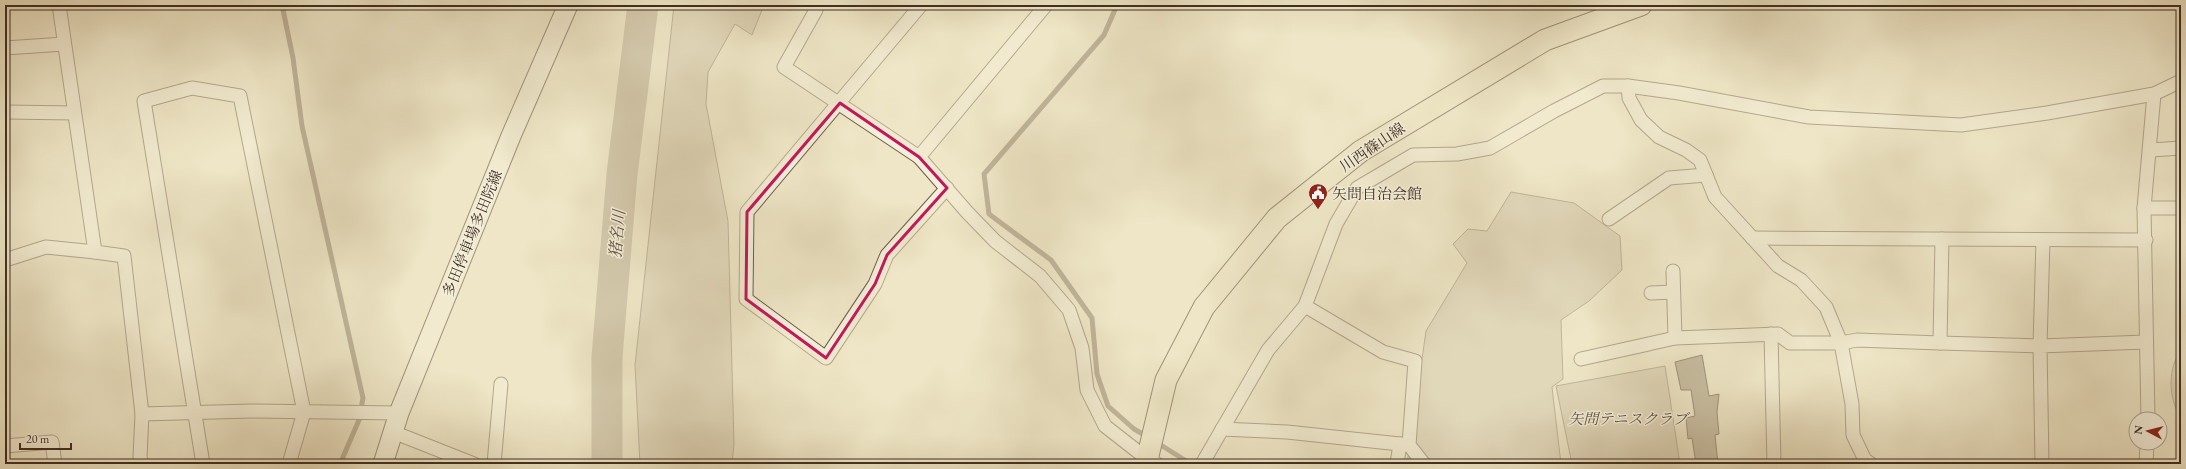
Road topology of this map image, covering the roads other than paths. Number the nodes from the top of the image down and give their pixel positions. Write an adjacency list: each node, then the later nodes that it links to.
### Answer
1 (59, 5): 7 (street)
2 (568, 5): 44 (main road, 多田停車場多田院線)
3 (816, 5): 12 (street)
4 (921, 5): 12 (street)
5 (1046, 5): 17 (street)
6 (1641, 5): 51 (main road, 川西篠山線)
7 (64, 44): 8 (street); 14 (street)
8 (5, 48)
9 (2181, 81): 11 (street)
10 (1628, 86): 11 (street); 18 (street); 32 (street)
11 (2154, 94): 16 (street)
12 (840, 103): 17 (street); 19 (street)
13 (5, 112): 14 (street)
14 (74, 113): 27 (street)
15 (2181, 148): 16 (street)
16 (2151, 150): 20 (street)
17 (919, 156): 19 (street)
18 (1706, 175): 22 (street); 23 (street)
19 (947, 188): 51 (street)
20 (2144, 208): 21 (street); 26 (street)
21 (2181, 208)
22 (1610, 219)
23 (1752, 238): 24 (street); 38 (street)
24 (1942, 239): 25 (street); 36 (street)
25 (2043, 240): 26 (street); 39 (street)
26 (2146, 240): 35 (street)
27 (95, 252): 28 (street); 45 (street)
28 (5, 260)
29 (1673, 271): 30 (street)
30 (1673, 292): 31 (street); 34 (street)
31 (1651, 293)
32 (1305, 306): 46 (street); 48 (street)
33 (1771, 334): 34 (street); 38 (street); 62 (street)
34 (1674, 338): 37 (street)
35 (2145, 342): 39 (street); 42 (street)
36 (1940, 343): 38 (street); 39 (street)
37 (1649, 344)
38 (1841, 344): 63 (street)
39 (2040, 346): 64 (street)
40 (501, 384): 58 (street)
41 (304, 411): 43 (street); 43 (street); 44 (street); 55 (street)
42 (2148, 411)
43 (194, 412): 45 (street); 54 (street)
44 (399, 413): 47 (main road, 多田停車場多田院線)
45 (142, 414): 53 (street)
46 (1222, 429): 48 (street); 59 (street)
47 (393, 432): 56 (main road, 多田停車場多田院線); 57 (street)
48 (1404, 445): 60 (street); 61 (street)
49 (5, 446): 52 (street)
50 (2147, 451): 65 (street)
51 (1150, 462)
52 (55, 464)
53 (142, 464)
54 (203, 464)
55 (289, 464)
56 (382, 464)
57 (474, 464)
58 (494, 464)
59 (1202, 464)
60 (1397, 464)
61 (1424, 464)
62 (1774, 464)
63 (1871, 464)
64 (2042, 464)
65 (2146, 464)

